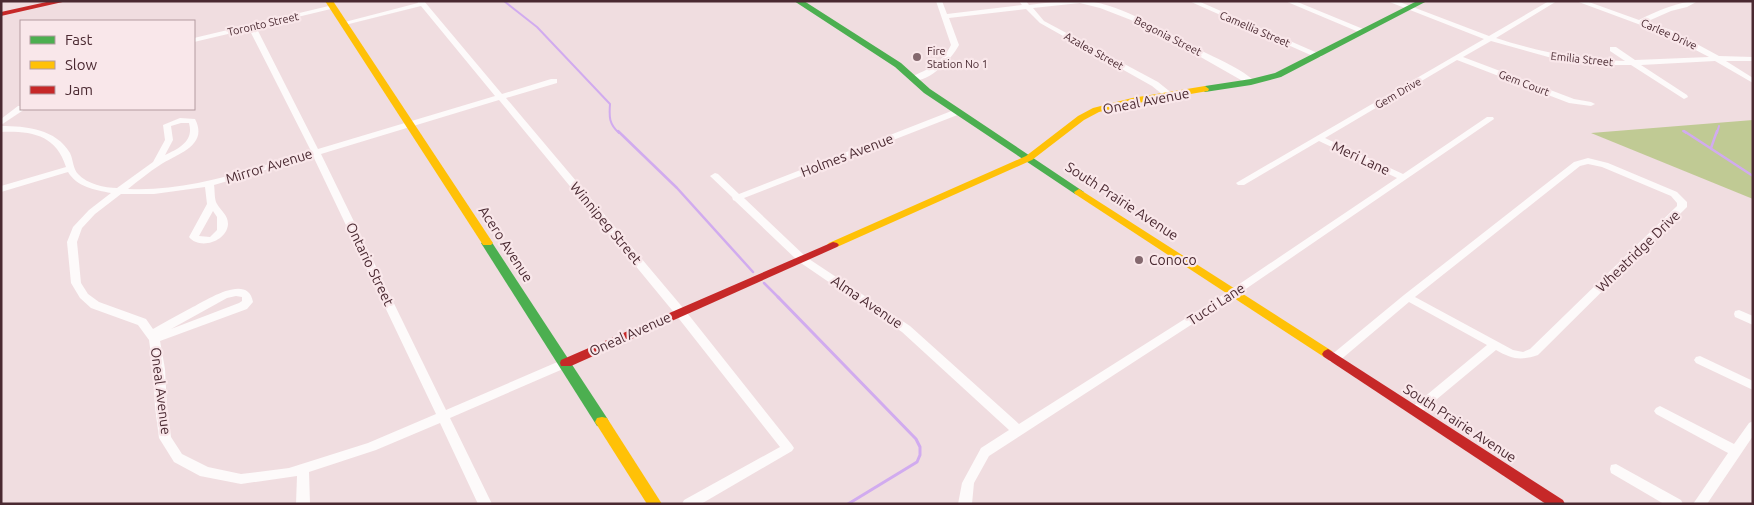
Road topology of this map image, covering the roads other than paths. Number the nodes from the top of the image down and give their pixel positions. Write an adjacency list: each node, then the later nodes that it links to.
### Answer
1 (63, 1): 16 (street)
2 (798, 1): 30 (street, South Prairie Avenue)
3 (939, 1): 17 (street)
4 (1080, 1): 14 (street, Begonia Street); 33 (street, Begonia Street)
5 (1192, 1): 25 (street, Camellia Street)
6 (1288, 1): 21 (street)
7 (1390, 1): 15 (street, Emilia Street)
8 (1423, 1): 15 (street, Oneal Avenue)
9 (1554, 1): 22 (street, Gem Drive)
10 (1579, 1): 18 (street, Carlee Drive)
11 (1695, 1): 18 (street)
12 (421, 3): 19 (street); 35 (street, Winnipeg Street)
13 (331, 4): 19 (street, Acero Avenue); 20 (street, Toronto Street)
14 (1024, 4): 17 (street, Begonia Street); 34 (street, Azalea Street)
15 (1410, 8): 21 (street, Oneal Avenue); 22 (street, Emilia Street)
16 (1, 14)
17 (945, 16): 30 (street)
18 (1642, 21): 28 (street, Carlee Drive)
19 (345, 23): 42 (street, Acero Avenue)
20 (252, 27): 23 (street, Toronto Street); 45 (street, Ontario Street)
21 (1364, 31): 25 (street, Oneal Avenue)
22 (1491, 37): 26 (street, Gem Drive); 29 (street, Emilia Street)
23 (195, 40)
24 (1613, 48): 29 (street)
25 (1318, 56): 33 (street, Oneal Avenue)
26 (1458, 58): 37 (street, Gem Court); 44 (street, Gem Drive)
27 (1753, 59): 28 (street, Emilia Street)
28 (1719, 60): 29 (street, Emilia Street); 32 (street, Carlee Drive)
29 (1634, 63): 36 (street)
30 (914, 79): 39 (street, South Prairie Avenue)
31 (554, 81): 35 (street, Mirror Avenue)
32 (1753, 81)
33 (1251, 82): 34 (street, Oneal Avenue)
34 (1170, 96): 46 (street, Oneal Avenue)
35 (502, 97): 42 (street, Mirror Avenue); 60 (street, Winnipeg Street)
36 (1684, 97)
37 (1591, 104)
38 (20, 109): 41 (street)
39 (957, 112): 46 (street, South Prairie Avenue); 55 (street, Holmes Avenue)
40 (1490, 119): 50 (street, Tucci Lane)
41 (1, 123)
42 (410, 124): 45 (street, Mirror Avenue); 67 (street, Acero Avenue)
43 (1, 129): 48 (street, Mirror Avenue)
44 (1319, 138): 50 (street, Meri Lane); 51 (street, Gem Drive)
45 (315, 151): 52 (street, Mirror Avenue); 71 (street, Ontario Street)
46 (1029, 158): 57 (street, Oneal Avenue); 58 (street, South Prairie Avenue)
47 (157, 163): 54 (street, Oneal Avenue)
48 (70, 169): 53 (street); 54 (street, Mirror Avenue)
49 (715, 176): 55 (street, Alma Avenue)
50 (1404, 178): 58 (street, Tucci Lane)
51 (1241, 183)
52 (209, 184): 54 (street, Mirror Avenue); 56 (street)
53 (1, 189)
54 (118, 191): 63 (street, Oneal Avenue)
55 (736, 198): 57 (street, Alma Avenue)
56 (212, 204)
57 (802, 259): 60 (street, Oneal Avenue); 73 (street, Alma Avenue)
58 (1233, 293): 65 (street, South Prairie Avenue); 73 (street, Tucci Lane)
59 (1408, 297): 64 (street, Wheatridge Drive); 64 (street, Wheatridge Drive); 65 (street, Wheatridge Drive)
60 (680, 312): 67 (street, Oneal Avenue); 80 (street, Winnipeg Street)
61 (1738, 314): 62 (street)
62 (1753, 321)
63 (153, 337): 63 (street); 75 (street, Oneal Avenue)
64 (1495, 344): 69 (street)
65 (1334, 359): 69 (street, South Prairie Avenue)
66 (1700, 360): 68 (street)
67 (566, 363): 71 (street, Oneal Avenue); 79 (street, Acero Avenue)
68 (1753, 386)
69 (1415, 411): 82 (street, South Prairie Avenue)
70 (1660, 411): 74 (street)
71 (444, 416): 75 (street, Oneal Avenue); 78 (street, Ontario Street)
72 (1753, 426): 74 (street)
73 (1017, 430): 81 (street, Tucci Lane)
74 (1735, 451): 84 (street)
75 (303, 469): 77 (street)
76 (1616, 469): 83 (street)
77 (303, 504)
78 (485, 504)
79 (655, 504)
80 (688, 504)
81 (965, 504)
82 (1558, 504)
83 (1676, 504)
84 (1700, 504)

